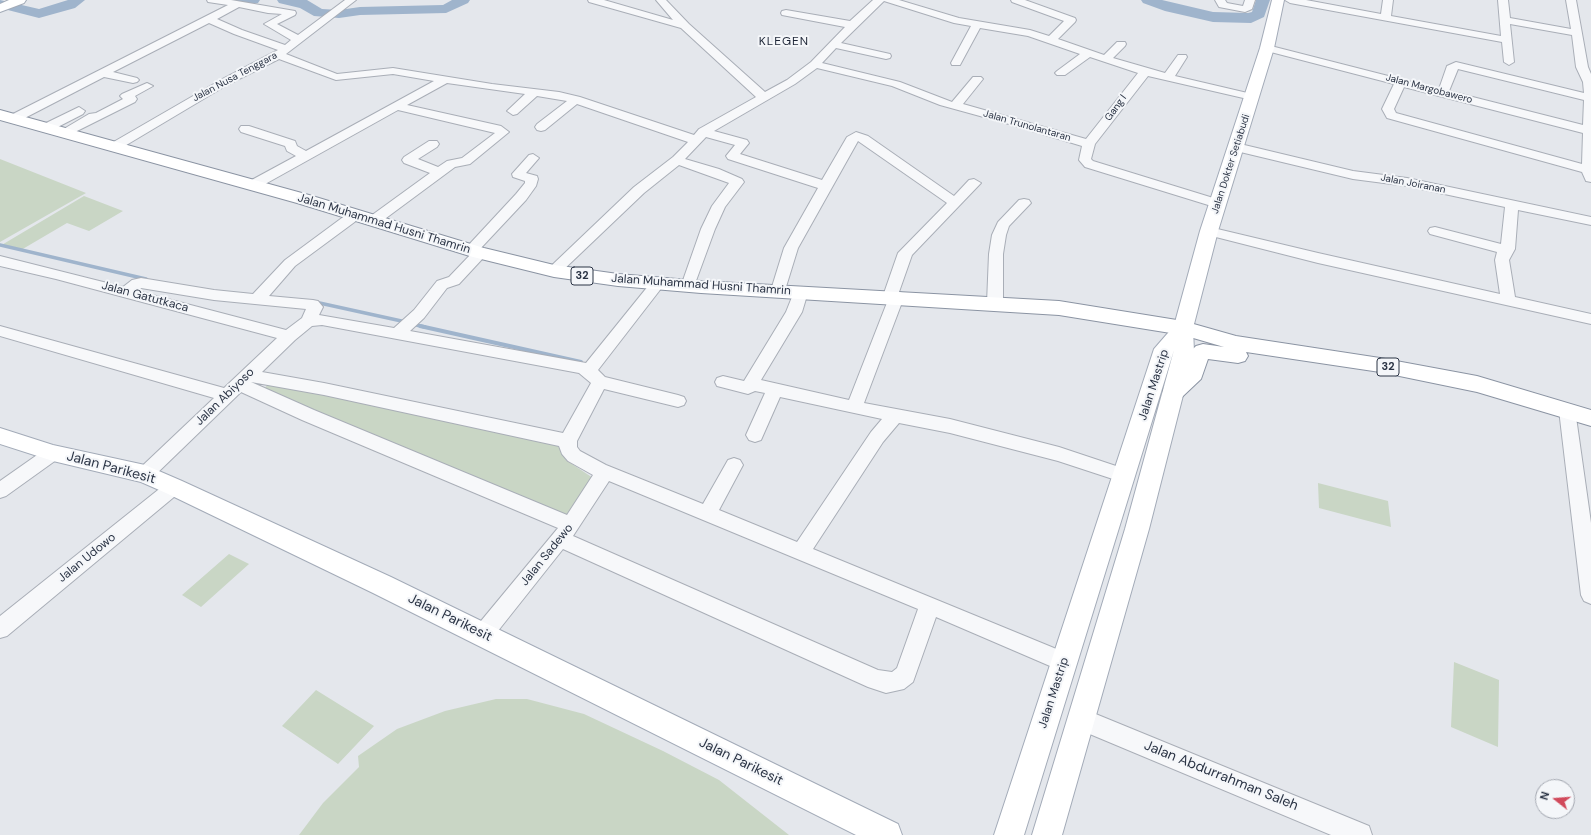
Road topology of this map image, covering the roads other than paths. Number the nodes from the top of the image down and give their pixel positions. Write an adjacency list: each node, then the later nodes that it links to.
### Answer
1 (212, 0): 17 (street)
2 (351, 0): 28 (street, Jalan Nusa Tenggara)
3 (593, 0): 26 (street)
4 (661, 0): 26 (street)
5 (879, 0): 25 (street)
6 (888, 0): 24 (street)
7 (1016, 0): 19 (street)
8 (1055, 0): 19 (street)
9 (1220, 0): 10 (street)
10 (1250, 0)
11 (1278, 0): 33 (main road, Jalan Dokter Setiabudi)
12 (1290, 0): 21 (street)
13 (1388, 0): 21 (street)
14 (1503, 0): 23 (street)
15 (1571, 0): 27 (street)
16 (18, 1): 18 (main road)
17 (238, 4): 22 (street); 28 (street)
18 (2, 8)
19 (1042, 8): 29 (street)
20 (786, 13): 25 (street)
21 (1386, 17): 30 (street)
22 (210, 18): 34 (street); 44 (street)
23 (1505, 20): 27 (street); 30 (street)
24 (977, 24): 29 (street); 42 (street)
25 (852, 25): 31 (street)
26 (685, 26): 54 (street)
27 (1576, 33): 38 (street)
28 (299, 40): 34 (street, Jalan Nusa Tenggara)
29 (1051, 40): 35 (street)
30 (1506, 40): 40 (street)
31 (833, 44): 36 (street); 41 (street)
32 (1121, 44): 39 (street)
33 (1267, 48): 50 (street, Jalan Margobawero); 55 (main road, Jalan Dokter Setiabudi)
34 (282, 52): 49 (street); 71 (street, Jalan Nusa Tenggara)
35 (1089, 52): 39 (street); 45 (street)
36 (886, 56)
37 (1182, 57): 46 (street)
38 (1586, 57): 56 (street)
39 (1106, 59): 43 (street)
40 (1509, 62)
41 (815, 64): 54 (street); 59 (street, Jalan Trunolantaran)
42 (956, 64)
43 (1145, 72): 46 (street); 69 (street, Gang I)
44 (103, 73): 48 (street); 61 (street)
45 (1061, 73)
46 (1168, 78): 55 (street)
47 (977, 79): 59 (street)
48 (133, 80)
49 (444, 80): 52 (street); 58 (street)
50 (1401, 82): 53 (street, Jalan Margobawero); 76 (street)
51 (147, 86): 65 (street)
52 (534, 92): 57 (street); 66 (street)
53 (1443, 93): 56 (street); 64 (street, Jalan Margobawero)
54 (763, 97): 67 (street)
55 (1252, 97): 70 (main road, Jalan Dokter Setiabudi)
56 (1590, 98): 64 (street)
57 (576, 99): 62 (street); 67 (street)
58 (396, 106): 66 (street); 72 (street)
59 (955, 106): 69 (street, Jalan Trunolantaran)
60 (79, 111): 65 (street)
61 (6, 119): 65 (highway, Jalan Muhammad Husni Thamrin / 32)
62 (542, 127)
63 (245, 129): 72 (street)
64 (1590, 130): 76 (street)
65 (55, 131): 71 (highway, Jalan Muhammad Husni Thamrin / 32)
66 (503, 132): 75 (street)
67 (699, 136): 74 (street); 79 (street)
68 (433, 144): 75 (street)
69 (1088, 144): 82 (street)
70 (1236, 147): 82 (main road, Jalan Dokter Setiabudi); 83 (street, Jalan Joiranan)
71 (114, 148): 78 (highway, Jalan Muhammad Husni Thamrin / 32)
72 (304, 156): 78 (street)
73 (533, 158): 90 (street)
74 (677, 160): 93 (street); 96 (street)
75 (439, 172): 85 (street)
76 (1590, 173)
77 (974, 183): 80 (street)
78 (253, 185): 84 (highway, Jalan Muhammad Husni Thamrin / 32)
79 (826, 186): 80 (street); 97 (street)
80 (955, 203): 101 (street)
81 (1024, 203): 103 (street)
82 (1218, 204): 87 (main road, Jalan Dokter Setiabudi)
83 (1512, 205): 86 (street, Jalan Joiranan); 89 (street)
84 (355, 215): 85 (highway, Jalan Muhammad Husni Thamrin / 32); 100 (street)
85 (373, 221): 90 (highway, Jalan Muhammad Husni Thamrin / 32)
86 (1591, 221)
87 (1209, 231): 102 (street); 106 (main road, Jalan Dokter Setiabudi)
88 (1435, 231): 89 (street)
89 (1506, 250): 102 (street)
90 (475, 252): 93 (highway, Jalan Muhammad Husni Thamrin / 32); 108 (street)
91 (0, 261): 92 (street, Jalan Gatutkaca)
92 (16, 265): 94 (street); 98 (street, Jalan Gatutkaca)
93 (554, 271): 95 (highway, Jalan Muhammad Husni Thamrin / 32)
94 (0, 276)
95 (658, 283): 96 (highway, Jalan Muhammad Husni Thamrin / 32); 111 (street)
96 (688, 286): 97 (highway, Jalan Muhammad Husni Thamrin / 32)
97 (778, 290): 99 (highway, Jalan Muhammad Husni Thamrin / 32)
98 (126, 292): 100 (street); 109 (street, Jalan Gatutkaca)
99 (801, 292): 101 (highway, Jalan Muhammad Husni Thamrin / 32); 114 (street)
100 (260, 296): 104 (street)
101 (894, 297): 103 (highway, Jalan Muhammad Husni Thamrin / 32); 119 (street)
102 (1508, 299): 105 (street)
103 (995, 303): 106 (highway, Jalan Muhammad Husni Thamrin / 32)
104 (314, 317): 108 (street); 109 (street, Jalan Abiyoso)
105 (1591, 319)
106 (1182, 328): 110 (highway, 32); 116 (main road, Jalan Mastrip); 130 (main road, Jalan Mastrip)
107 (0, 331): 117 (street)
108 (397, 334): 111 (street)
109 (289, 336): 112 (street, Jalan Abiyoso)
110 (1270, 349): 116 (highway); 120 (highway, 32)
111 (594, 376): 118 (street); 125 (street)
112 (244, 379): 117 (street, Jalan Abiyoso); 125 (street); 136 (street)
113 (723, 382): 114 (street)
114 (750, 384): 115 (street)
115 (775, 390): 119 (street); 123 (street)
116 (1174, 392): 135 (main road, Jalan Mastrip)
117 (226, 395): 129 (street, Jalan Abiyoso)
118 (678, 401)
119 (854, 407): 121 (street)
120 (1567, 410): 122 (highway, 32); 138 (street)
121 (894, 416): 130 (street); 137 (street)
122 (1591, 418)
123 (755, 434)
124 (0, 436): 126 (main road, Jalan Parikesit)
125 (568, 442): 128 (street)
126 (53, 453): 129 (main road, Jalan Parikesit); 132 (street)
127 (734, 464): 133 (street)
128 (600, 470): 133 (street); 136 (street, Jalan Sadewo)
129 (145, 474): 131 (main road, Jalan Parikesit)
130 (1124, 476): 134 (main road, Jalan Mastrip)
131 (174, 487): 141 (street, Jalan Udowo); 142 (main road, Jalan Parikesit)
132 (0, 491)
133 (707, 514): 137 (street)
134 (1112, 516): 135 (main road); 143 (main road, Jalan Mastrip)
135 (1137, 529): 144 (main road, Jalan Mastrip)
136 (566, 532): 140 (street); 142 (street, Jalan Sadewo)
137 (800, 553): 140 (street)
138 (1591, 591): 139 (street)
139 (1591, 596)
140 (930, 605): 143 (street)
141 (0, 629)
142 (483, 634): 145 (main road, Jalan Parikesit)
143 (1064, 662): 146 (main road, Jalan Mastrip)
144 (1081, 719): 147 (main road, Jalan Mastrip); 148 (street, Jalan Abdurrahman Saleh)
145 (887, 835)
146 (1009, 835)
147 (1047, 835)
148 (1360, 835)

